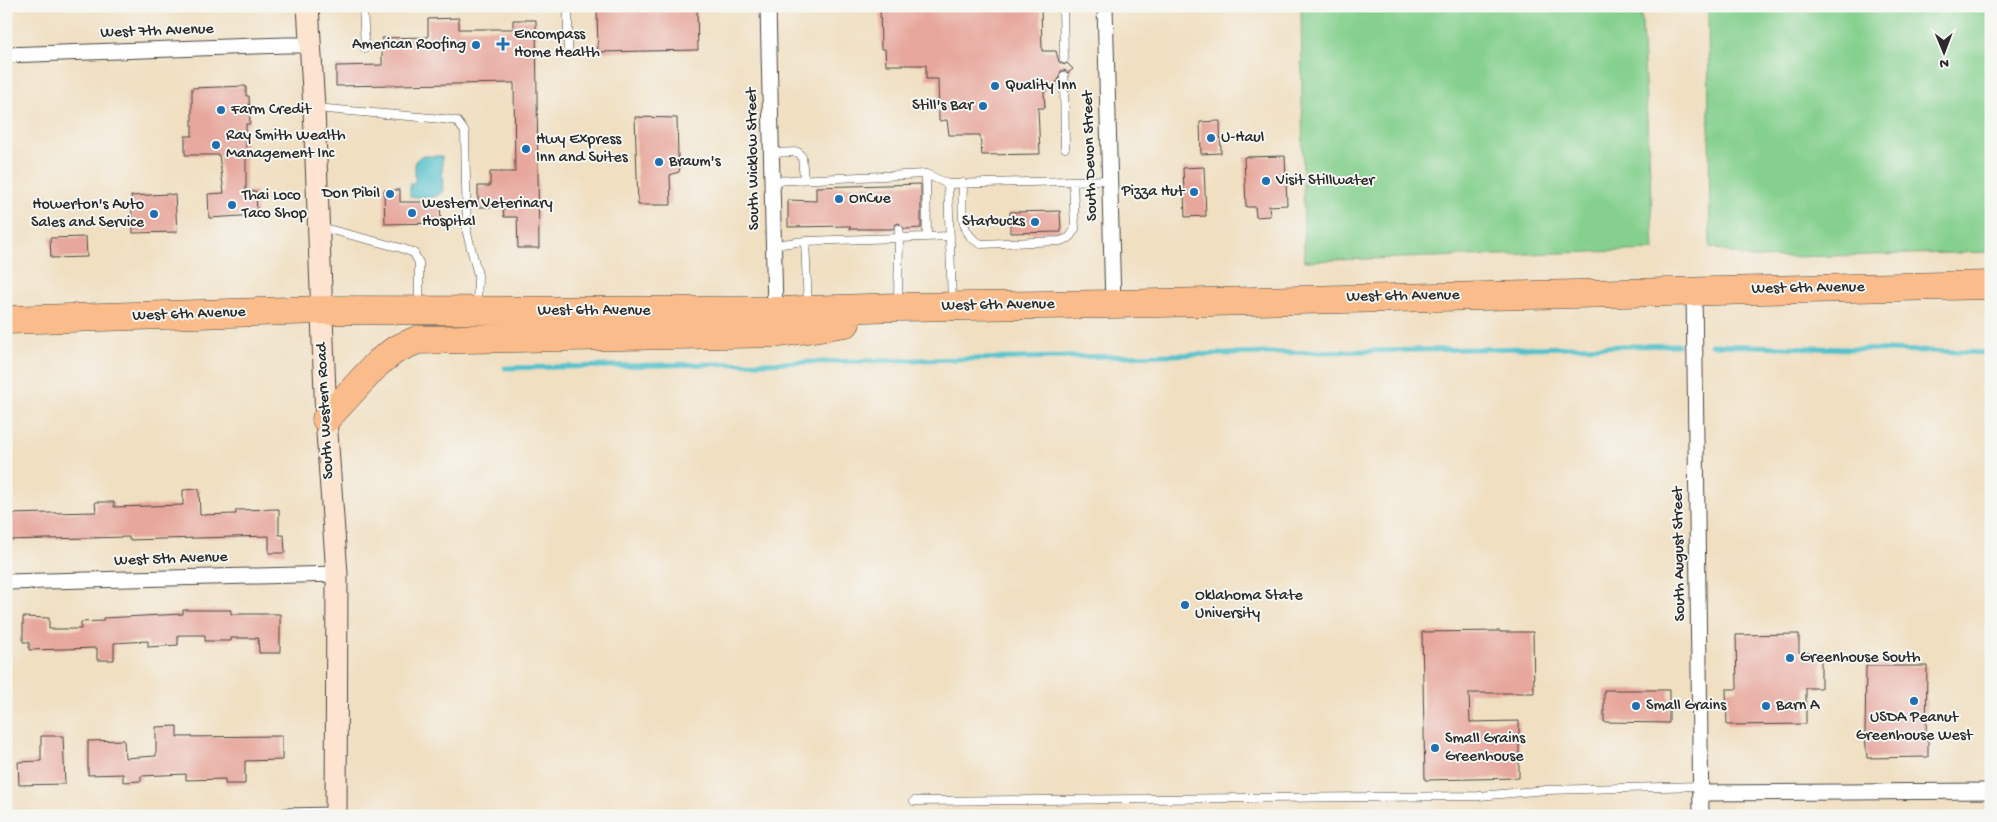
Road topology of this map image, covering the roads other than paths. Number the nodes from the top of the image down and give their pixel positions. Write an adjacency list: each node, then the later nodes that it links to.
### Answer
1 (308, 6): 7 (main road, South Western Road)
2 (363, 6): 8 (lane)
3 (568, 6): 9 (lane)
4 (768, 6): 15 (street, South Wicklow Street)
5 (1063, 6): 11 (lane)
6 (1105, 6): 20 (street, South Devon Street)
7 (310, 45): 10 (street, West 7th Avenue); 13 (main road, South Western Road)
8 (365, 49)
9 (568, 49)
10 (6, 55)
11 (1064, 59)
12 (1064, 76): 14 (lane)
13 (314, 108): 27 (main road, South Western Road); 43 (lane)
14 (1065, 148)
15 (771, 154): 19 (lane); 21 (street, South Wicklow Street)
16 (926, 174): 17 (lane); 24 (lane); 31 (lane)
17 (898, 175): 18 (lane); 26 (lane)
18 (874, 176): 19 (lane); 25 (lane)
19 (804, 179): 21 (lane)
20 (1109, 180): 22 (lane); 38 (street, South Devon Street)
21 (772, 181): 35 (street, South Wicklow Street)
22 (1074, 181): 23 (lane); 23 (lane)
23 (963, 183): 24 (lane)
24 (948, 184): 30 (lane)
25 (875, 185)
26 (898, 185)
27 (319, 227): 41 (main road, South Western Road); 42 (lane)
28 (875, 229): 33 (lane)
29 (899, 229): 32 (lane)
30 (950, 236): 31 (lane); 39 (lane)
31 (927, 237): 32 (lane)
32 (899, 238): 33 (lane); 40 (lane)
33 (875, 239): 34 (lane)
34 (805, 240): 35 (lane); 44 (lane)
35 (774, 245): 45 (street, South Wicklow Street)
36 (1991, 285): 37 (highway, West 6th Avenue)
37 (1694, 291): 38 (highway, West 6th Avenue); 50 (street, South August Street)
38 (1113, 304): 39 (highway, West 6th Avenue)
39 (952, 306): 40 (highway, West 6th Avenue); 47 (highway)
40 (898, 307): 44 (highway, West 6th Avenue)
41 (322, 310): 42 (highway, West 6th Avenue); 46 (highway, West 6th Avenue); 47 (main road, South Western Road)
42 (419, 310): 43 (highway, West 6th Avenue)
43 (477, 310): 45 (highway, West 6th Avenue)
44 (808, 310): 45 (highway, West 6th Avenue)
45 (775, 311)
46 (6, 320)
47 (326, 419): 48 (main road, South Western Road)
48 (337, 574): 49 (street, West 5th Avenue); 53 (main road, South Western Road)
49 (6, 582)
50 (1701, 790): 51 (street); 52 (lane); 55 (street, South August Street)
51 (1991, 791)
52 (914, 801)
53 (336, 815): 54 (street)
54 (284, 816)
55 (1701, 816)

